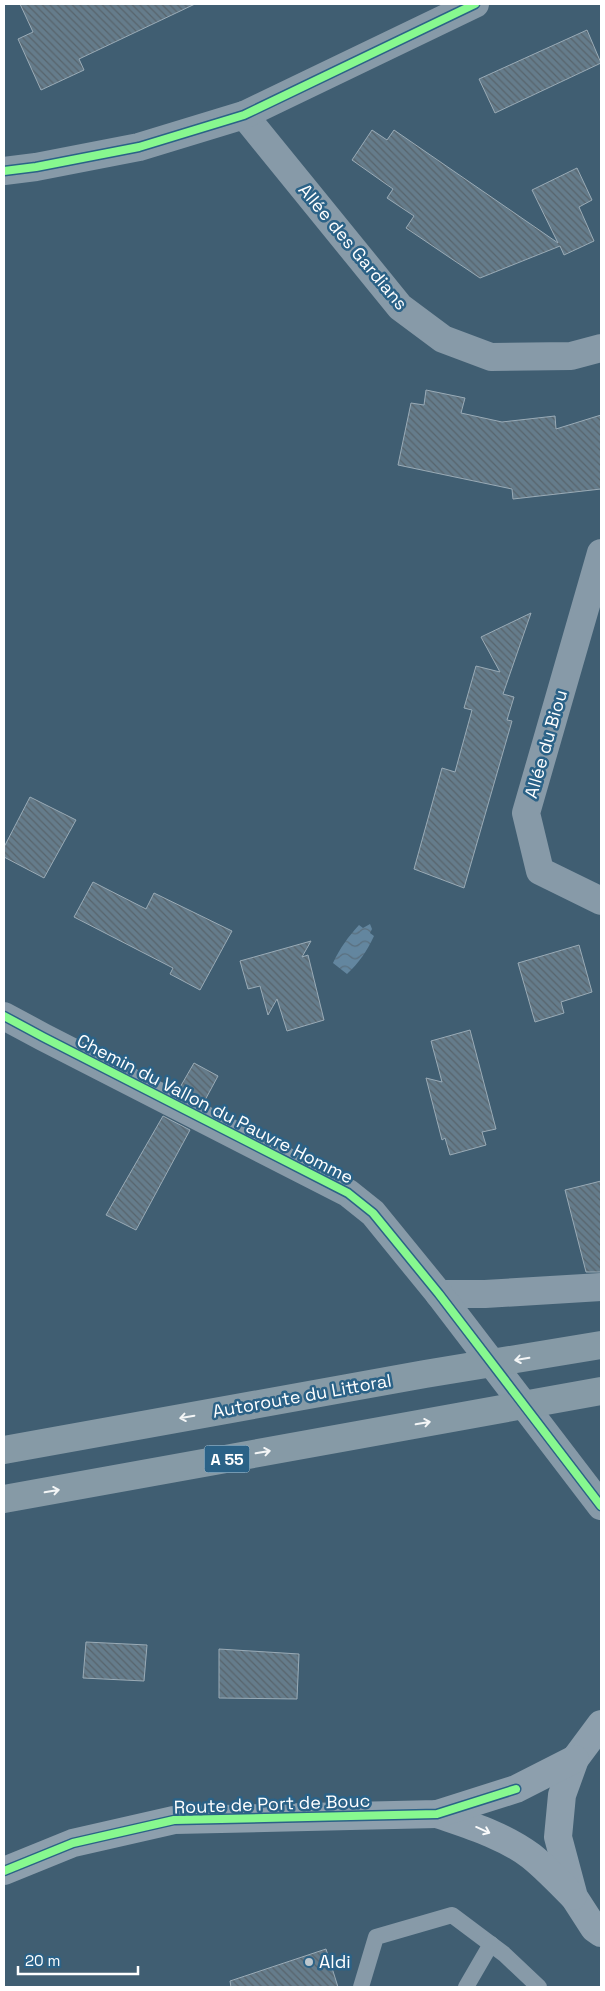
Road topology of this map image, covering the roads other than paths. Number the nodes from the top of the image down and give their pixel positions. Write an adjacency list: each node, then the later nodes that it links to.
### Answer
1 (475, 4): 2 (street)
2 (244, 115): 3 (street); 4 (street, Allée des Gardians)
3 (4, 171)
4 (601, 348)
5 (601, 553): 6 (street, Allée du Biou)
6 (601, 901)
7 (4, 1016): 9 (street, Chemin du Vallon du Pauvre Homme)
8 (601, 1287): 9 (street)
9 (439, 1294): 14 (street, Chemin du Vallon du Pauvre Homme)
10 (601, 1345): 12 (highway, Autoroute du Littoral, one-way to 12)
11 (596, 1392): 13 (highway, A 55, one-way to 11)
12 (4, 1450)
13 (4, 1500)
14 (601, 1506)
15 (601, 1724): 16 (main road)
16 (575, 1759): 17 (main road, Route de Port de Bouc); 19 (main road)
17 (436, 1814): 18 (main road, Route de Port de Bouc); 19 (main road, Route de Port de Bouc, one-way to 19)
18 (4, 1871)
19 (574, 1897): 20 (main road)
20 (601, 1933)
21 (491, 1944): 22 (lane); 23 (lane); 24 (lane)
22 (361, 1987)
23 (466, 1987)
24 (539, 1987)

